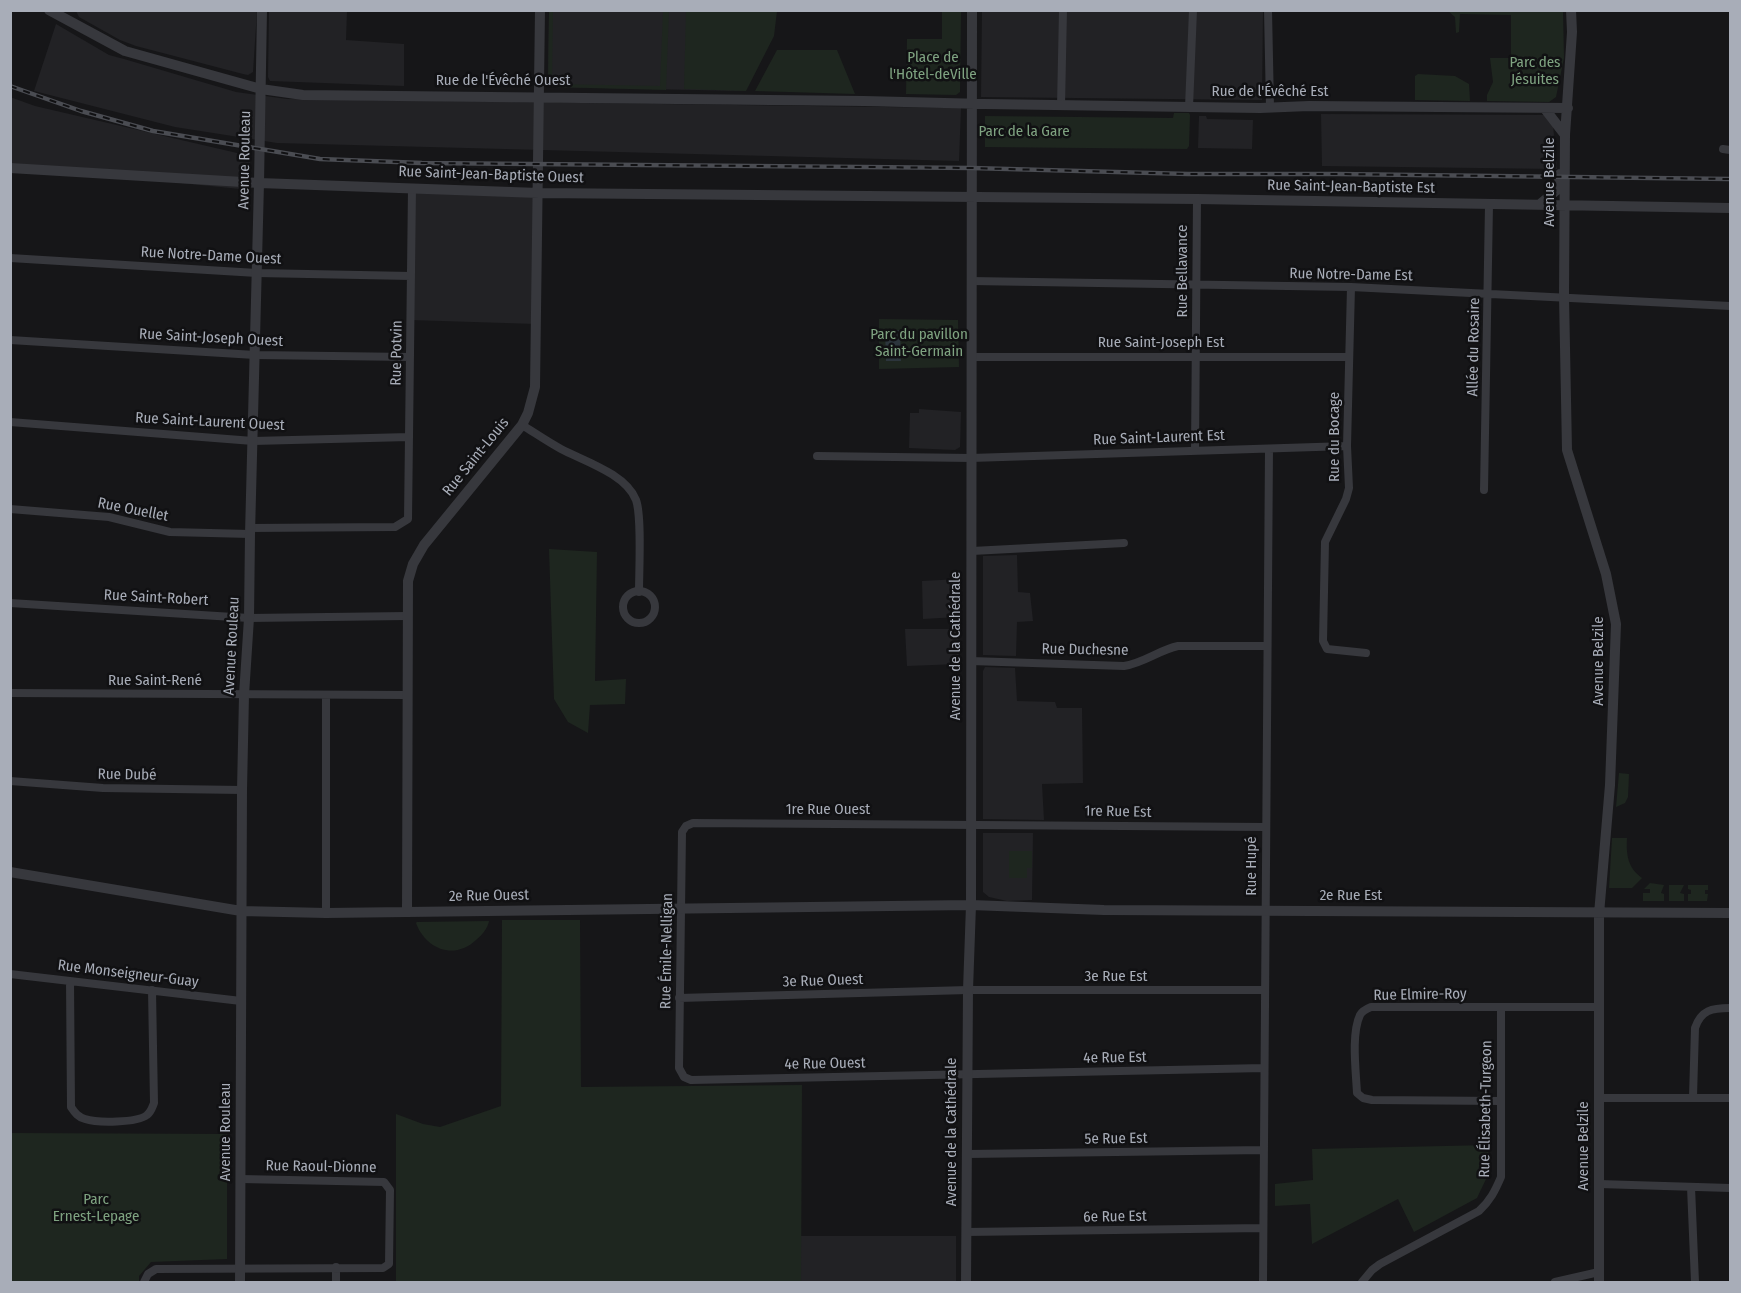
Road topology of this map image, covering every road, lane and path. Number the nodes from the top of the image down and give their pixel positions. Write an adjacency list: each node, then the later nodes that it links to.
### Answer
1 (49, 10): 9 (street, Rue de l'Évêché Ouest)
2 (262, 10): 10 (street, Avenue Rouleau)
3 (540, 10): 11 (street, Rue Saint-Louis)
4 (972, 10): 12 (street, Avenue de la Cathédrale)
5 (1063, 10): 13 (street)
6 (1193, 10): 14 (street)
7 (1268, 10): 15 (street)
8 (1571, 10): 16 (street, Avenue Belzile)
9 (70, 16): 10 (street, Rue de l'Évêché Ouest)
10 (261, 89): 11 (street, Rue de l'Évêché Ouest); 21 (street, Avenue Rouleau)
11 (538, 97): 12 (street, Rue de l'Évêché Ouest); 23 (street, Rue Saint-Louis)
12 (972, 104): 13 (street, Rue de l'Évêché Est); 24 (street, Avenue de la Cathédrale)
13 (1061, 106): 14 (street, Rue de l'Évêché Est)
14 (1190, 107): 15 (street, Rue de l'Évêché Est)
15 (1270, 107): 17 (street, Rue de l'Évêché Est)
16 (1568, 108): 17 (street, Rue de l'Évêché Est); 18 (street, Avenue Belzile)
17 (1545, 109): 18 (street)
18 (1565, 135): 19 (street, Avenue Belzile)
19 (1566, 155): 26 (street); 27 (street, Avenue Belzile)
20 (10, 168): 21 (street, Rue Saint-Jean-Baptiste Ouest)
21 (260, 183): 22 (street, Rue Saint-Jean-Baptiste Ouest); 31 (street, Avenue Rouleau)
22 (412, 188): 23 (street, Rue Saint-Jean-Baptiste Ouest); 32 (street, Rue Potvin)
23 (539, 193): 24 (street, Rue Saint-Jean-Baptiste Ouest); 46 (street, Rue Saint-Louis)
24 (972, 198): 25 (street, Rue Saint-Jean-Baptiste Est); 33 (street, Avenue de la Cathédrale)
25 (1197, 199): 28 (street, Rue Saint-Jean-Baptiste Est); 34 (street, Rue Bellavance)
26 (1540, 204): 27 (street, Rue Saint-Jean-Baptiste Est); 28 (street, Rue Saint-Jean-Baptiste Est)
27 (1565, 204): 29 (street, Rue Saint-Jean-Baptiste Est); 37 (street, Avenue Belzile)
28 (1489, 205): 36 (street, Allée du Rosaire)
29 (1731, 208)
30 (10, 258): 31 (street, Rue Notre-Dame Ouest)
31 (257, 273): 32 (street, Rue Notre-Dame Ouest); 40 (street, Avenue Rouleau)
32 (411, 276): 41 (street, Rue Potvin)
33 (971, 281): 34 (street, Rue Notre-Dame Est); 42 (street, Avenue de la Cathédrale)
34 (1196, 285): 35 (street, Rue Notre-Dame Est); 43 (street, Rue Bellavance)
35 (1352, 287): 36 (street, Rue Notre-Dame Est); 44 (street, Rue du Bocage)
36 (1488, 293): 37 (street, Rue Notre-Dame Est); 54 (street, Allée du Rosaire)
37 (1564, 296): 38 (street, Rue Notre-Dame Est); 84 (street, Avenue Belzile)
38 (1731, 306)
39 (10, 340): 40 (street, Rue Saint-Joseph Ouest)
40 (255, 355): 41 (street, Rue Saint-Joseph Ouest); 48 (street, Avenue Rouleau)
41 (410, 357): 47 (street, Rue Potvin)
42 (972, 357): 43 (street, Rue Saint-Joseph Est); 53 (street, Avenue de la Cathédrale)
43 (1196, 357): 44 (street, Rue Saint-Joseph Est); 51 (street, Rue Bellavance)
44 (1349, 357): 49 (street, Rue du Bocage)
45 (10, 422): 48 (street, Rue Saint-Laurent Ouest)
46 (522, 425): 60 (street); 62 (street, Rue Saint-Louis)
47 (409, 437): 48 (street, Rue Saint-Laurent Ouest); 56 (street, Rue Potvin)
48 (253, 441): 57 (street, Avenue Rouleau)
49 (1347, 446): 50 (street, Rue Saint-Laurent Est); 65 (street, Rue du Bocage)
50 (1269, 449): 51 (street, Rue Saint-Laurent Est); 64 (street, Rue Hupé)
51 (1196, 451): 53 (street, Rue Saint-Laurent Est)
52 (817, 456): 53 (street)
53 (971, 458): 59 (street, Avenue de la Cathédrale)
54 (1484, 490)
55 (10, 509): 57 (street, Rue Ouellet)
56 (408, 519): 57 (street, Rue Ouellet)
57 (250, 531): 63 (street, Avenue Rouleau)
58 (1124, 543): 59 (street)
59 (972, 551): 66 (street, Avenue de la Cathédrale)
60 (639, 592)
61 (10, 603): 63 (street, Rue Saint-Robert)
62 (407, 616): 63 (street, Rue Saint-Robert); 70 (street, Rue Saint-Louis)
63 (249, 618): 68 (street, Avenue Rouleau)
64 (1267, 646): 66 (street, Rue Duchesne); 75 (street, Rue Hupé)
65 (1366, 653)
66 (971, 661): 73 (street, Avenue de la Cathédrale)
67 (10, 693): 68 (street, Rue Saint-René)
68 (244, 695): 69 (street, Rue Saint-René); 72 (street, Avenue Rouleau)
69 (326, 695): 70 (street, Rue Saint-René); 82 (street)
70 (407, 695): 81 (street, Rue Saint-Louis)
71 (10, 781): 72 (street, Rue Dubé)
72 (243, 790): 80 (street, Avenue Rouleau)
73 (970, 825): 74 (street, 1re Rue Ouest); 75 (street, 1re Rue Est); 77 (street, Avenue de la Cathédrale)
74 (686, 826): 78 (street, Rue Émile-Nelligan)
75 (1266, 827): 79 (street, Rue Hupé)
76 (10, 872): 80 (street, 2e Rue Ouest)
77 (971, 905): 78 (street, 2e Rue Ouest); 79 (street, 2e Rue Est); 88 (street, Avenue de la Cathédrale)
78 (681, 909): 81 (street, 2e Rue Ouest); 90 (street, Rue Émile-Nelligan)
79 (1265, 910): 84 (street, 2e Rue Est); 89 (street, Rue Hupé)
80 (241, 911): 82 (street, 2e Rue Ouest); 91 (street, Avenue Rouleau)
81 (408, 912): 82 (street, 2e Rue Ouest)
82 (326, 913)
83 (1731, 913): 84 (street, 2e Rue Est)
84 (1599, 914): 92 (street, Avenue Belzile)
85 (10, 974): 86 (street, Rue Monseigneur-Guay)
86 (70, 981): 87 (street, Rue Monseigneur-Guay); 87 (street)
87 (152, 990): 91 (street, Rue Monseigneur-Guay)
88 (968, 990): 89 (street, 3e Rue Est); 90 (street, 3e Rue Ouest); 96 (street, Avenue de la Cathédrale)
89 (1265, 990): 95 (street, Rue Hupé)
90 (679, 998): 97 (street, Rue Émile-Nelligan)
91 (242, 1001): 104 (street, Avenue Rouleau)
92 (1599, 1007): 93 (street, Rue Elmire-Roy); 99 (street, Avenue Belzile)
93 (1502, 1008): 101 (street, Rue Élisabeth-Turgeon); 101 (street, Rue Elmire-Roy)
94 (1731, 1008): 98 (street)
95 (1264, 1068): 96 (street, 4e Rue Est); 102 (street, Rue Hupé)
96 (967, 1075): 97 (street, 4e Rue Ouest); 103 (street, Avenue de la Cathédrale)
97 (684, 1077)
98 (1693, 1097): 99 (street); 100 (street)
99 (1599, 1098): 105 (street, Avenue Belzile)
100 (1731, 1098)
101 (1501, 1101): 118 (street, Rue Élisabeth-Turgeon)
102 (1264, 1150): 103 (street, 5e Rue Est); 108 (street, Rue Hupé)
103 (968, 1154): 109 (street, Avenue de la Cathédrale)
104 (241, 1179): 110 (street, Rue Raoul-Dionne); 111 (street, Avenue Rouleau)
105 (1599, 1184): 106 (street); 112 (street, Avenue Belzile)
106 (1691, 1187): 107 (street); 120 (street)
107 (1731, 1188)
108 (1263, 1228): 109 (street, 6e Rue Est); 117 (street, Rue Hupé)
109 (966, 1232): 116 (street, Avenue de la Cathédrale)
110 (336, 1267): 111 (street); 115 (street)
111 (240, 1268): 113 (street); 114 (street, Avenue Rouleau)
112 (1599, 1277): 119 (street)
113 (144, 1282)
114 (240, 1282)
115 (336, 1282)
116 (966, 1282)
117 (1263, 1282)
118 (1362, 1282)
119 (1555, 1282)
120 (1695, 1282)

